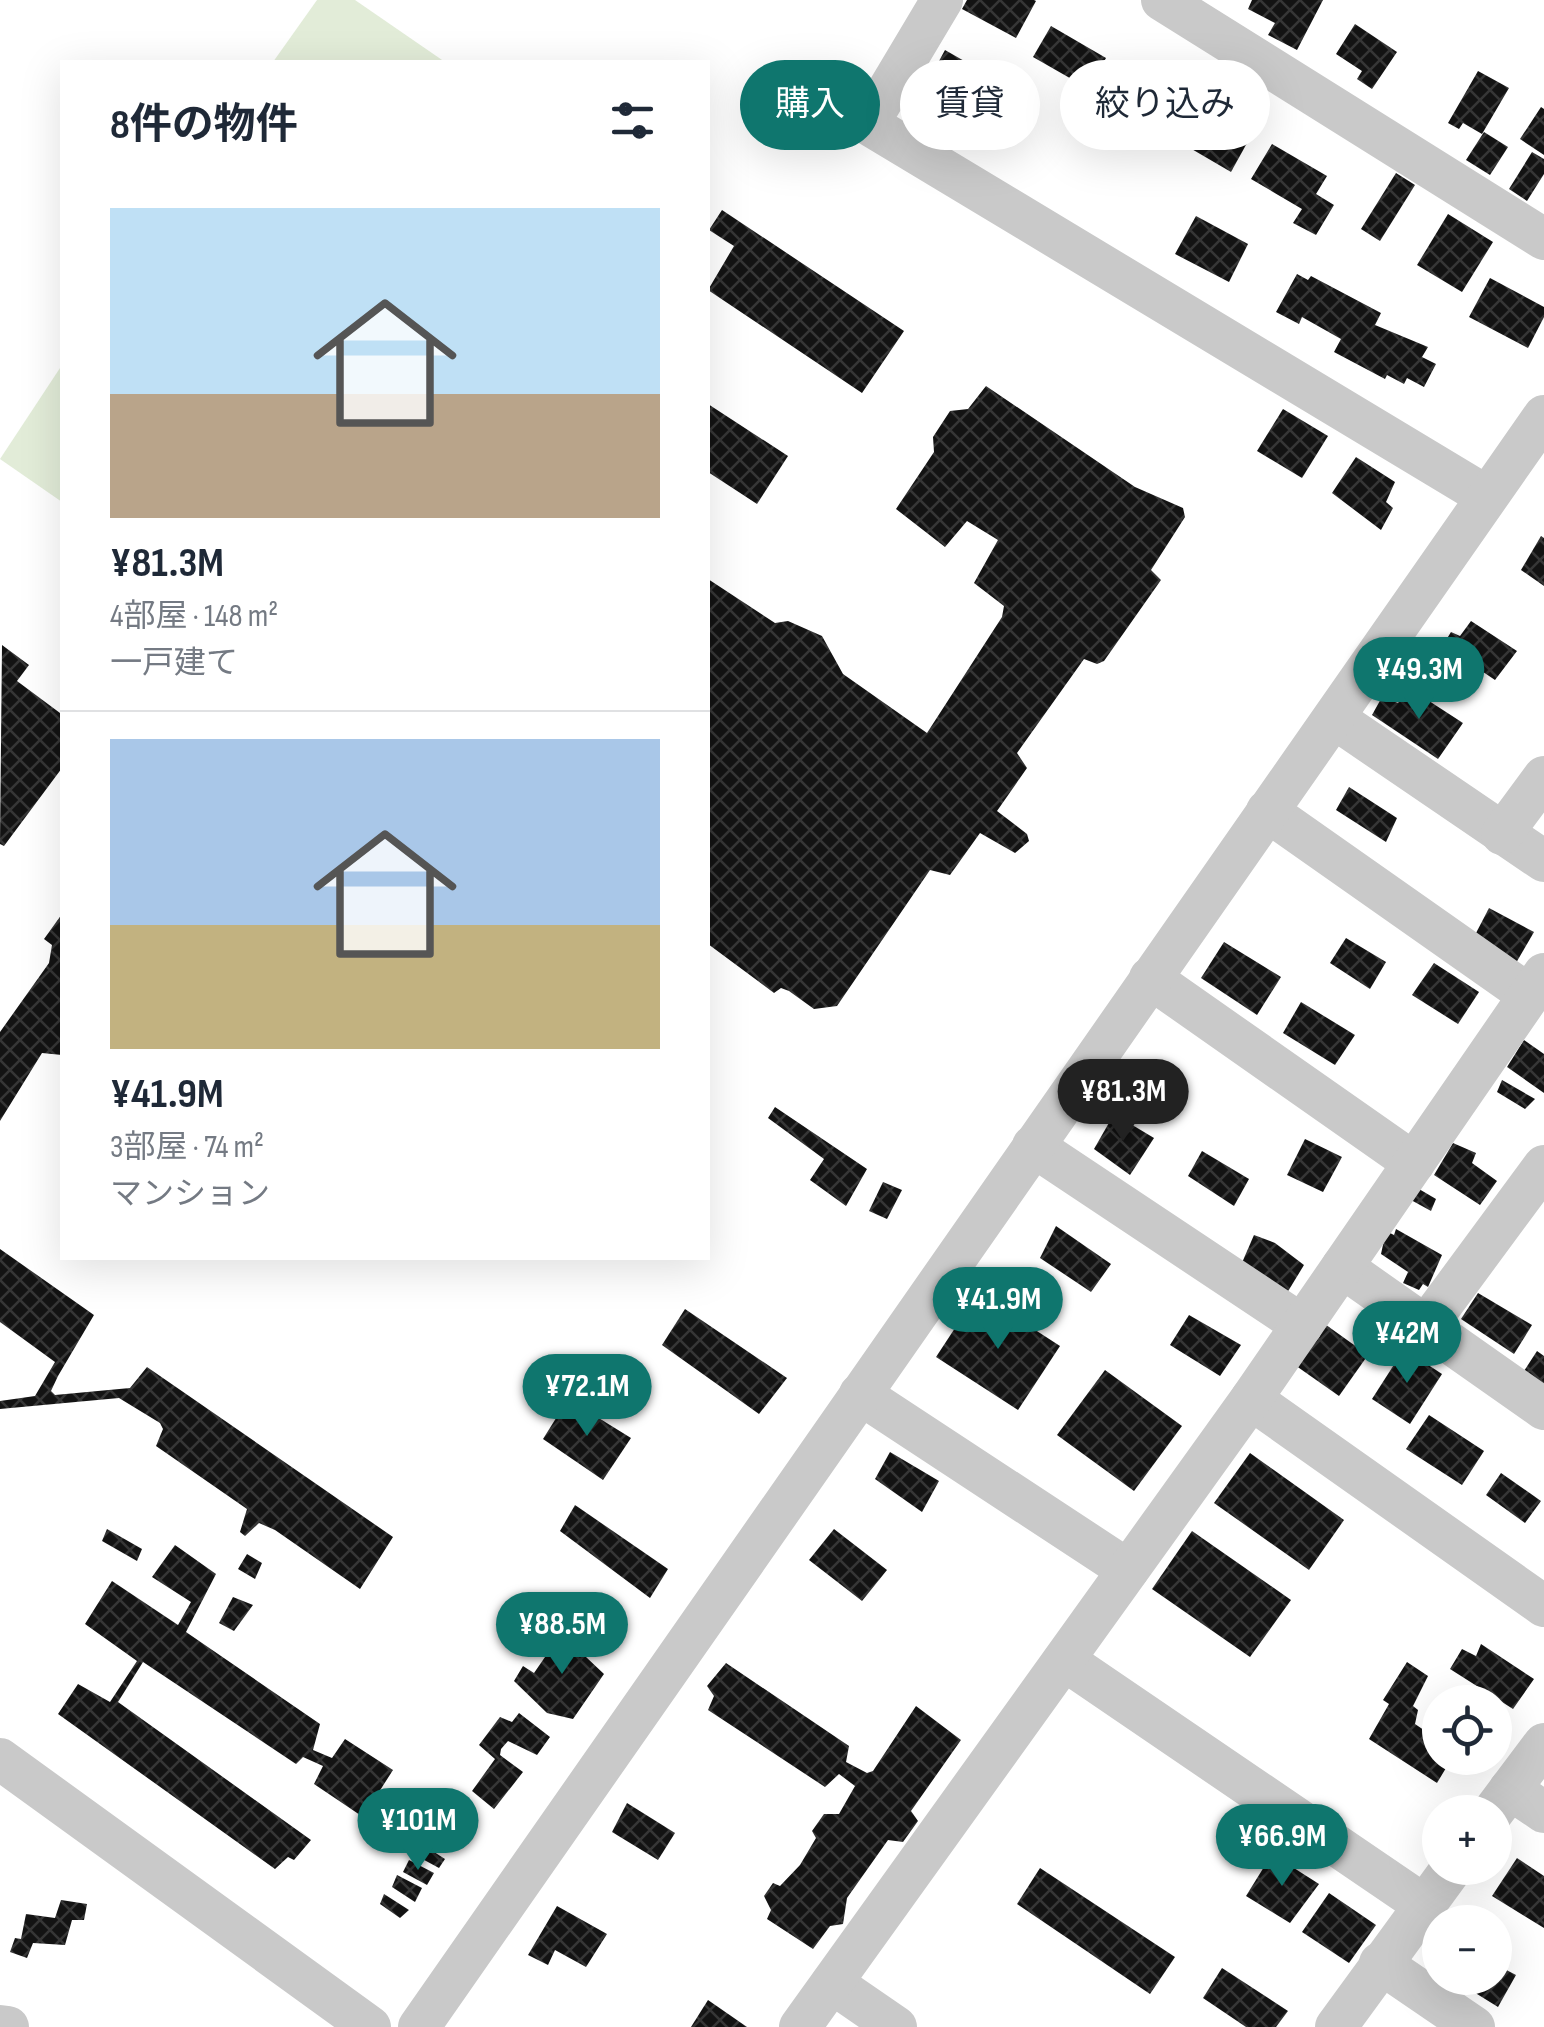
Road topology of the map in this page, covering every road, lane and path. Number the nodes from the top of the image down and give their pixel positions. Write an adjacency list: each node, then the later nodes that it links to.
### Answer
1 (942, 0): 5 (street)
2 (1162, 0): 3 (street)
3 (1544, 239)
4 (1544, 416): 5 (street)
5 (1486, 496): 6 (street)
6 (1334, 718): 8 (street); 9 (street)
7 (1544, 778): 9 (street)
8 (1266, 811): 11 (street); 12 (street)
9 (1502, 834): 10 (street)
10 (1544, 861)
11 (1150, 978): 13 (street); 14 (street)
12 (1536, 985): 14 (street)
13 (1033, 1146): 17 (street); 19 (street)
14 (1414, 1162): 16 (street)
15 (1544, 1166): 18 (street)
16 (1342, 1267): 17 (street); 18 (street)
17 (1302, 1325): 20 (street)
18 (1426, 1326): 21 (street)
19 (860, 1394): 22 (street); 36 (street)
20 (1251, 1399): 22 (street); 23 (street)
21 (1544, 1409)
22 (1128, 1570): 24 (street)
23 (1544, 1606)
24 (1064, 1660): 29 (street); 32 (street)
25 (1544, 1744): 27 (street)
26 (0, 1759): 35 (street)
27 (1516, 1804)
28 (1439, 1885): 29 (street)
29 (1424, 1905)
30 (1422, 1908): 31 (street)
31 (1380, 1963): 39 (street); 40 (street)
32 (832, 1983): 37 (street); 38 (street)
33 (0, 2026): 34 (street)
34 (8, 2027)
35 (370, 2027)
36 (419, 2027)
37 (800, 2027)
38 (896, 2027)
39 (1336, 2027)
40 (1474, 2027)

